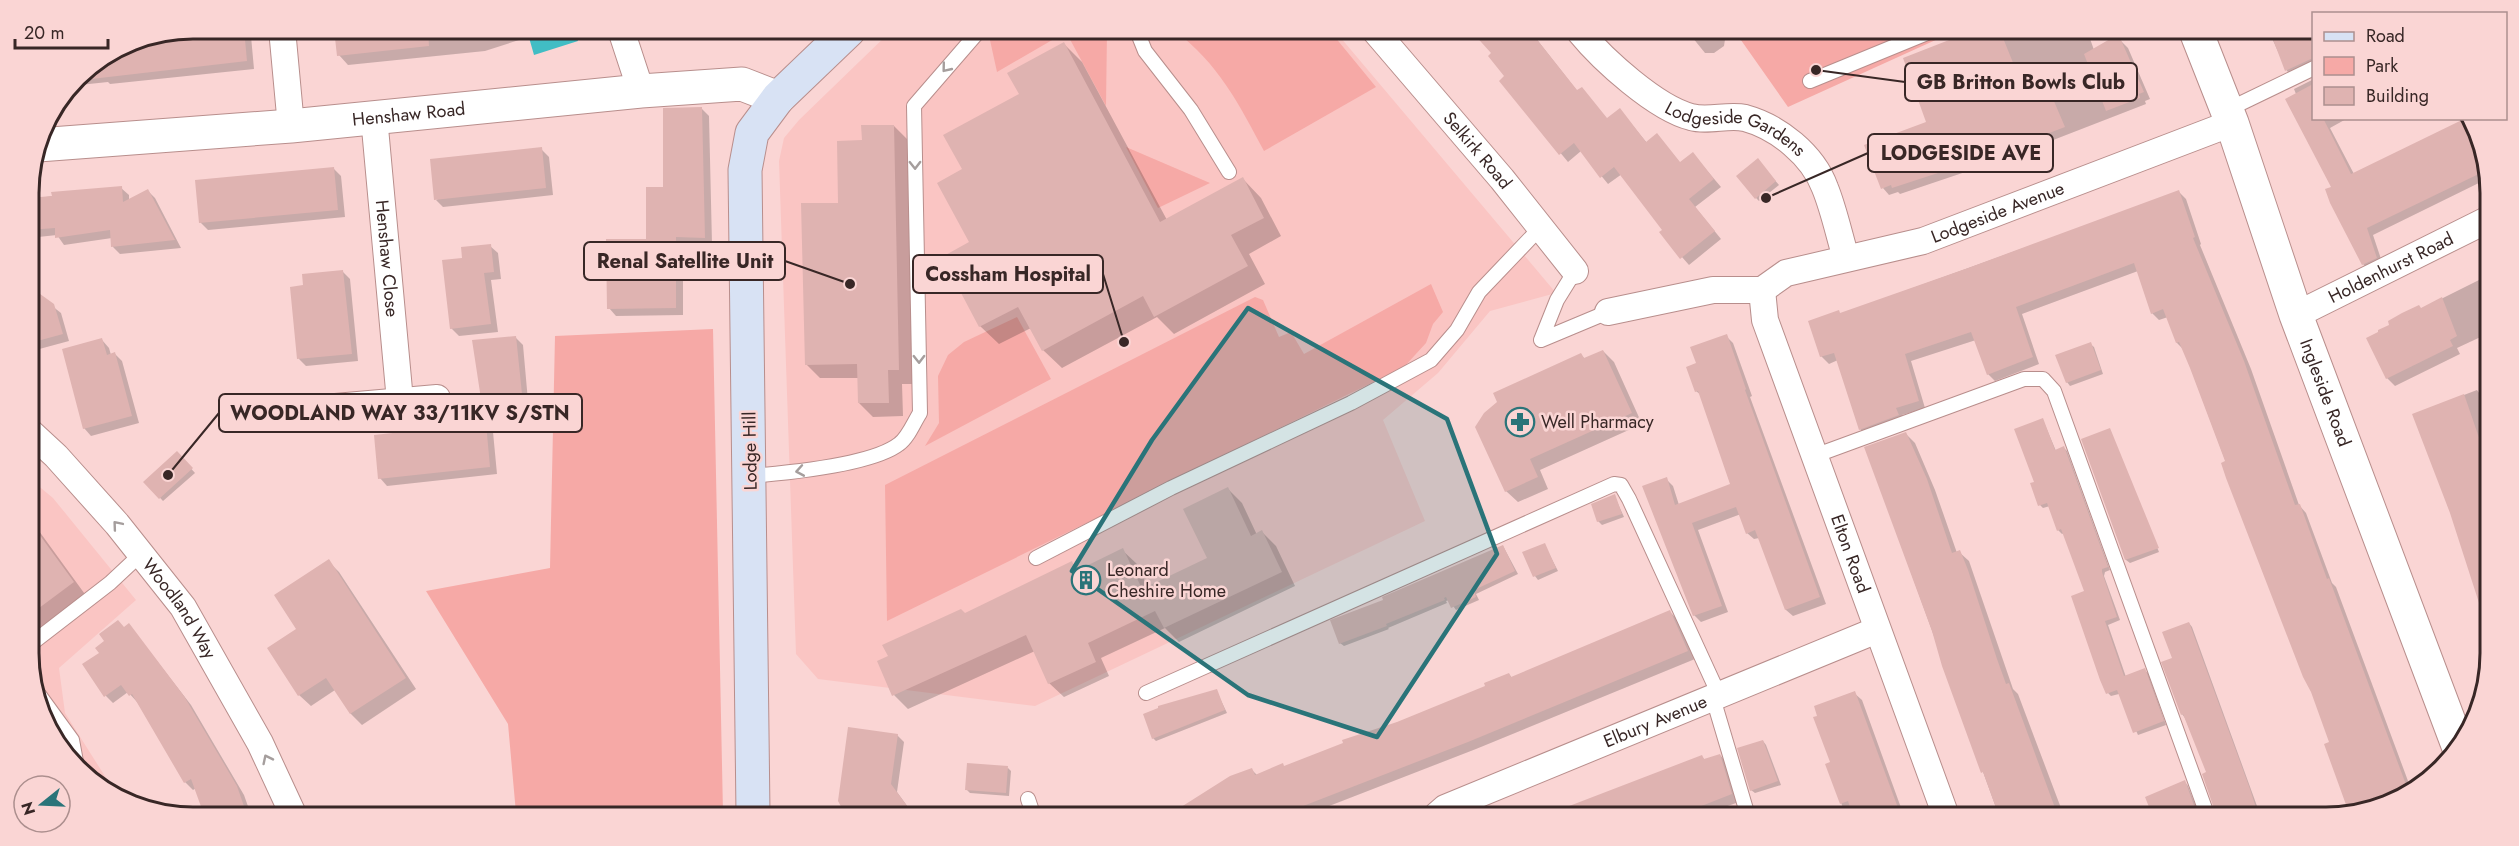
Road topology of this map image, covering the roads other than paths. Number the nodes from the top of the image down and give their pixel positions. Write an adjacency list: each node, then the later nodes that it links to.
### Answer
1 (283, 39): 16 (street)
2 (624, 39): 12 (street)
3 (840, 39): 13 (main road, Lodge Hill)
4 (972, 39): 31 (lane, one-way to 31)
5 (1140, 39): 18 (lane)
6 (1382, 39): 20 (street, Selkirk Road)
7 (1586, 39): 21 (street, Lodgeside Gardens)
8 (1912, 39): 11 (lane)
9 (2199, 39): 15 (street, Ingleside Road)
10 (2312, 69): 15 (lane)
11 (1810, 81)
12 (641, 91): 13 (street, Henshaw Road); 14 (street, Henshaw Road)
13 (778, 98): 31 (main road, Lodge Hill)
14 (374, 117): 16 (street, Henshaw Road); 27 (street, Henshaw Close)
15 (2229, 117): 21 (street, Lodgeside Avenue); 25 (street, Ingleside Road)
16 (291, 126): 17 (street, Henshaw Road)
17 (47, 144)
18 (1228, 172)
19 (2480, 223): 25 (street, Holdenhurst Road)
20 (1541, 228): 22 (street, Selkirk Road); 33 (lane)
21 (1846, 258): 23 (street, Lodgeside Avenue)
22 (1575, 271): 24 (lane)
23 (1762, 290): 24 (street); 30 (street, Elton Road)
24 (1608, 312)
25 (2296, 315): 39 (street, Ingleside Road)
26 (437, 398): 27 (street)
27 (400, 401): 28 (street)
28 (324, 408)
29 (39, 440): 32 (street, Woodland Way, one-way to 29)
30 (1814, 456): 34 (street, Elton Road); 48 (lane)
31 (750, 476): 43 (main road, Lodge Hill)
32 (141, 554): 35 (lane); 42 (street, Woodland Way, one-way to 32)
33 (1036, 558)
34 (1877, 630): 37 (street, Elbury Avenue); 47 (street, Elton Road)
35 (39, 638)
36 (1146, 693): 37 (lane)
37 (1716, 696): 45 (street, Elbury Avenue); 46 (lane)
38 (50, 710): 40 (lane)
39 (2455, 737)
40 (74, 750)
41 (1028, 799): 44 (lane)
42 (290, 807)
43 (757, 807)
44 (1031, 807)
45 (1447, 807)
46 (1746, 807)
47 (1943, 807)
48 (2204, 807)

